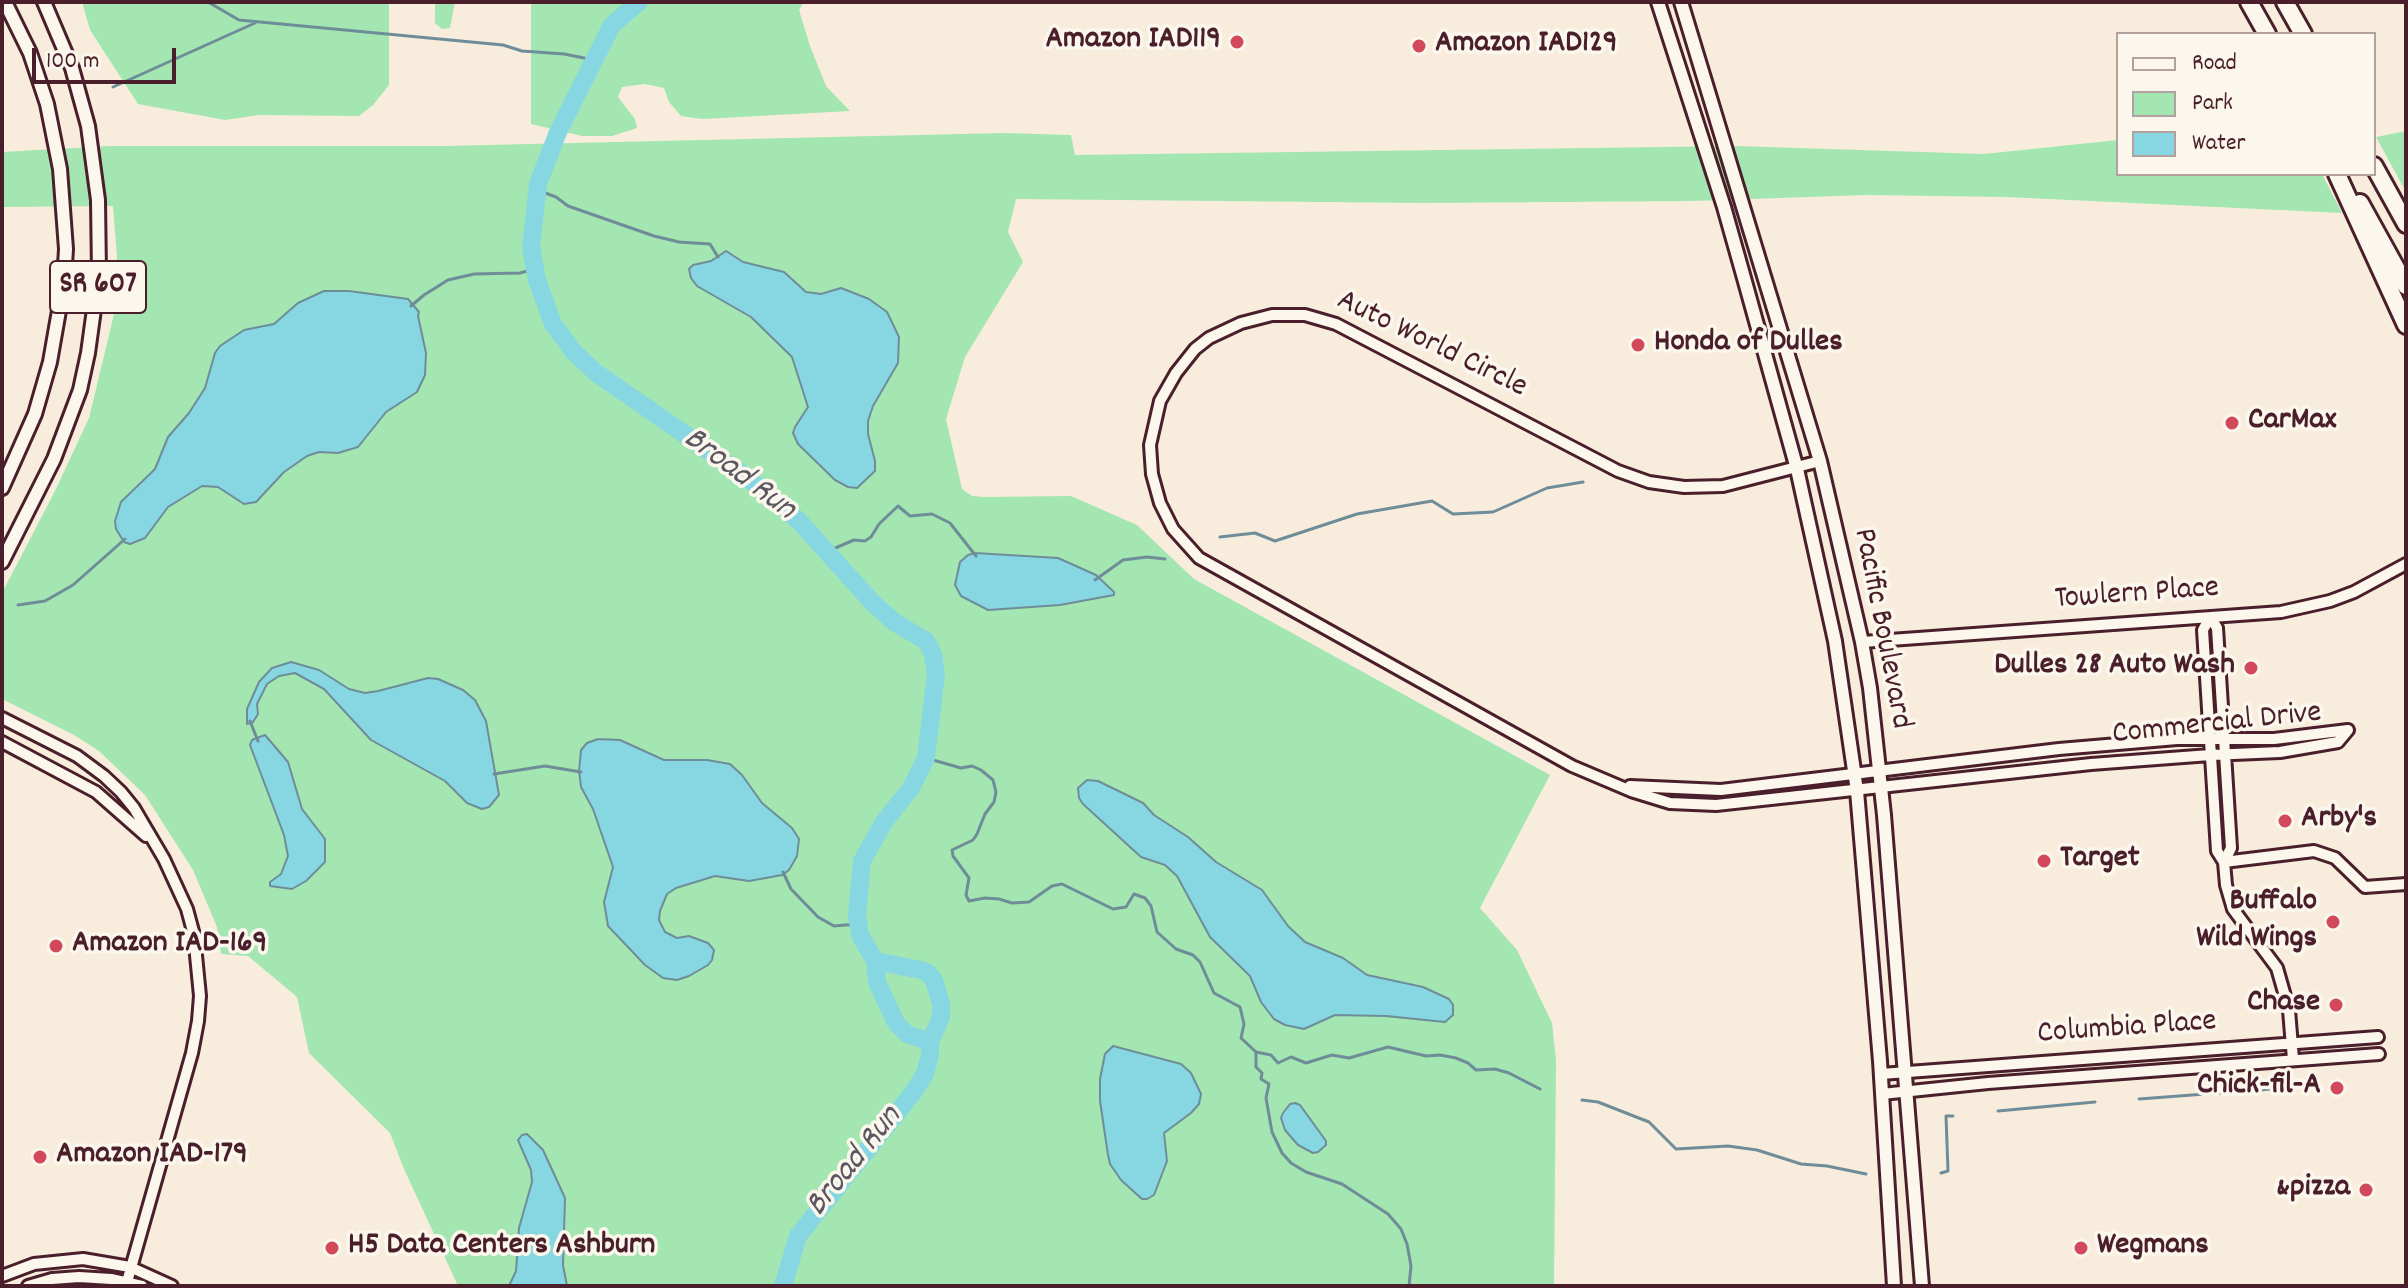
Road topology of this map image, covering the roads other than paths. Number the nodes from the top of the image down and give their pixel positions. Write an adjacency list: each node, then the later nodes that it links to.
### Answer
1 (5, 2): 17 (main road, SR 607)
2 (44, 2): 18 (main road, SR 607)
3 (1658, 2): 16 (main road, Pacific Boulevard)
4 (1681, 2): 15 (main road, Pacific Boulevard)
5 (2249, 2): 7 (highway)
6 (2287, 2): 8 (highway)
7 (2266, 32)
8 (2303, 32)
9 (2376, 170): 12 (highway)
10 (2338, 176): 14 (highway)
11 (2344, 176): 13 (highway)
12 (2406, 224)
13 (2406, 286)
14 (2406, 325)
15 (1820, 461): 16 (street, Auto World Circle); 21 (main road, Pacific Boulevard)
16 (1797, 469): 29 (main road, Pacific Boulevard); 30 (street, Auto World Circle)
17 (2, 488)
18 (2, 562)
19 (2406, 564): 20 (street, Towlern Place)
20 (2210, 617): 21 (street, Towlern Place); 23 (street); 24 (street)
21 (1862, 642): 28 (main road, Pacific Boulevard)
22 (2, 718): 33 (street)
23 (2209, 739): 24 (street, Commercial Drive); 27 (street); 28 (street, Commercial Drive)
24 (2224, 740): 26 (street); 26 (street, Commercial Drive)
25 (2, 742): 33 (street)
26 (2225, 754): 27 (street, Commercial Drive); 34 (street)
27 (2210, 755): 31 (street, Commercial Drive); 34 (street)
28 (1879, 770): 29 (street, Auto World Circle); 31 (main road, Pacific Boulevard)
29 (1854, 774): 30 (street, Auto World Circle); 32 (main road, Pacific Boulevard)
30 (1619, 785): 32 (street, Auto World Circle)
31 (1881, 788): 32 (street, Commercial Drive); 40 (main road, Pacific Boulevard)
32 (1857, 791): 41 (main road, Pacific Boulevard)
33 (156, 846): 44 (street)
34 (2224, 862): 35 (street); 37 (street)
35 (2406, 884)
36 (2378, 1037): 37 (street, Columbia Place)
37 (2291, 1043): 39 (street); 40 (street, Columbia Place)
38 (2379, 1054): 39 (street, Columbia Place)
39 (2293, 1059): 42 (street, Columbia Place)
40 (1906, 1072): 41 (street, Columbia Place); 42 (main road, Pacific Boulevard)
41 (1881, 1074): 43 (main road, Pacific Boulevard)
42 (1908, 1090): 43 (street, Columbia Place); 51 (main road, Pacific Boulevard)
43 (1882, 1094): 50 (main road, Pacific Boulevard)
44 (130, 1267): 45 (street); 46 (street); 49 (street)
45 (2, 1276)
46 (127, 1282): 47 (street); 48 (street)
47 (28, 1286)
48 (142, 1286)
49 (172, 1286)
50 (1894, 1286)
51 (1922, 1286)

